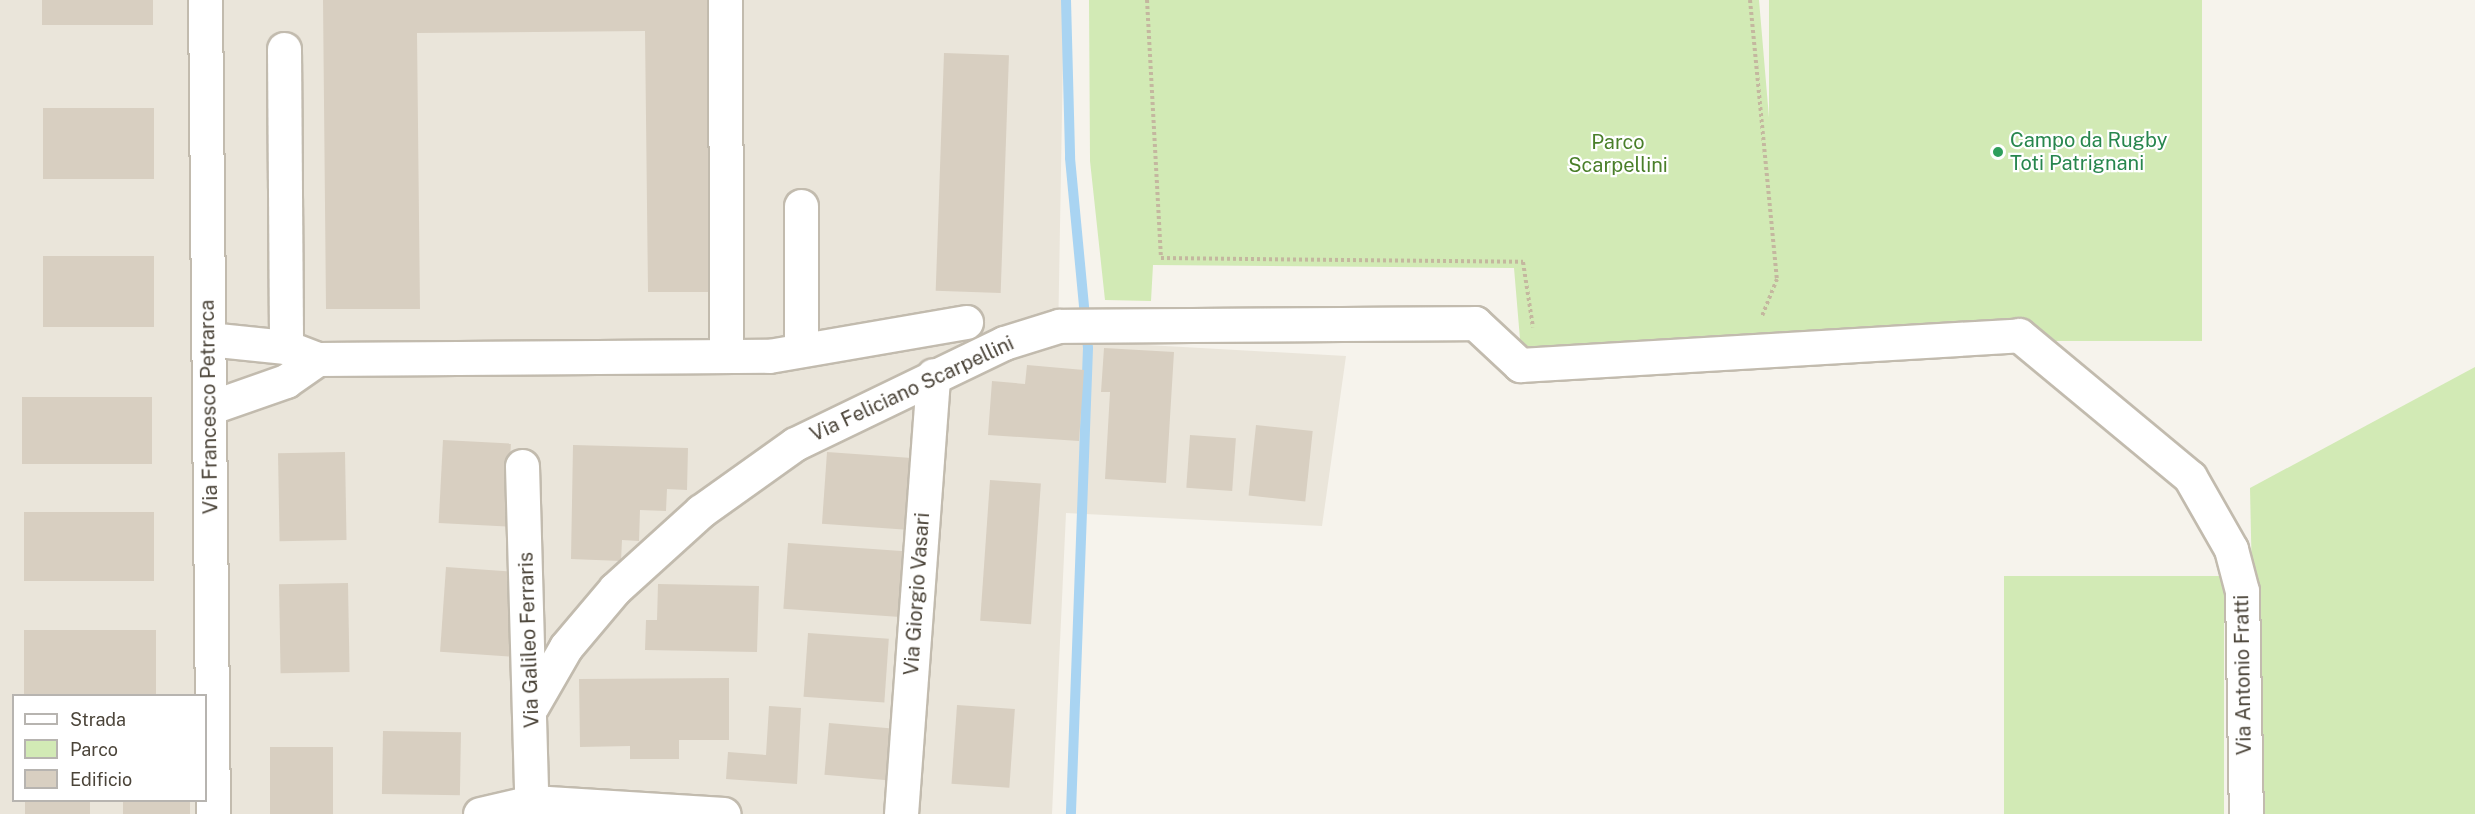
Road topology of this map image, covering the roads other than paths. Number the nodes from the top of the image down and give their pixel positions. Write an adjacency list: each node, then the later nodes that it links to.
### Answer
1 (205, 0): 6 (street, Via Francesco Petrarca)
2 (725, 0): 9 (street)
3 (284, 49): 7 (street)
4 (801, 206): 8 (street)
5 (966, 322): 8 (street)
6 (208, 339): 7 (street); 12 (street, Via Francesco Petrarca)
7 (286, 347): 10 (street)
8 (801, 350): 9 (street)
9 (726, 356): 10 (street)
10 (318, 359): 12 (street)
11 (933, 375): 14 (street, Via Feliciano Scarpellini); 15 (street, Via Feliciano Scarpellini); 20 (street, Via Giorgio Vasari)
12 (209, 408): 17 (street, Via Francesco Petrarca)
13 (522, 466): 15 (street, Via Galileo Ferraris)
14 (2190, 477): 21 (street, Via Antonio Fratti)
15 (532, 706): 16 (street, Via Galileo Ferraris)
16 (532, 808): 18 (street); 19 (street)
17 (213, 814)
18 (480, 814)
19 (724, 814)
20 (901, 814)
21 (2246, 814)

